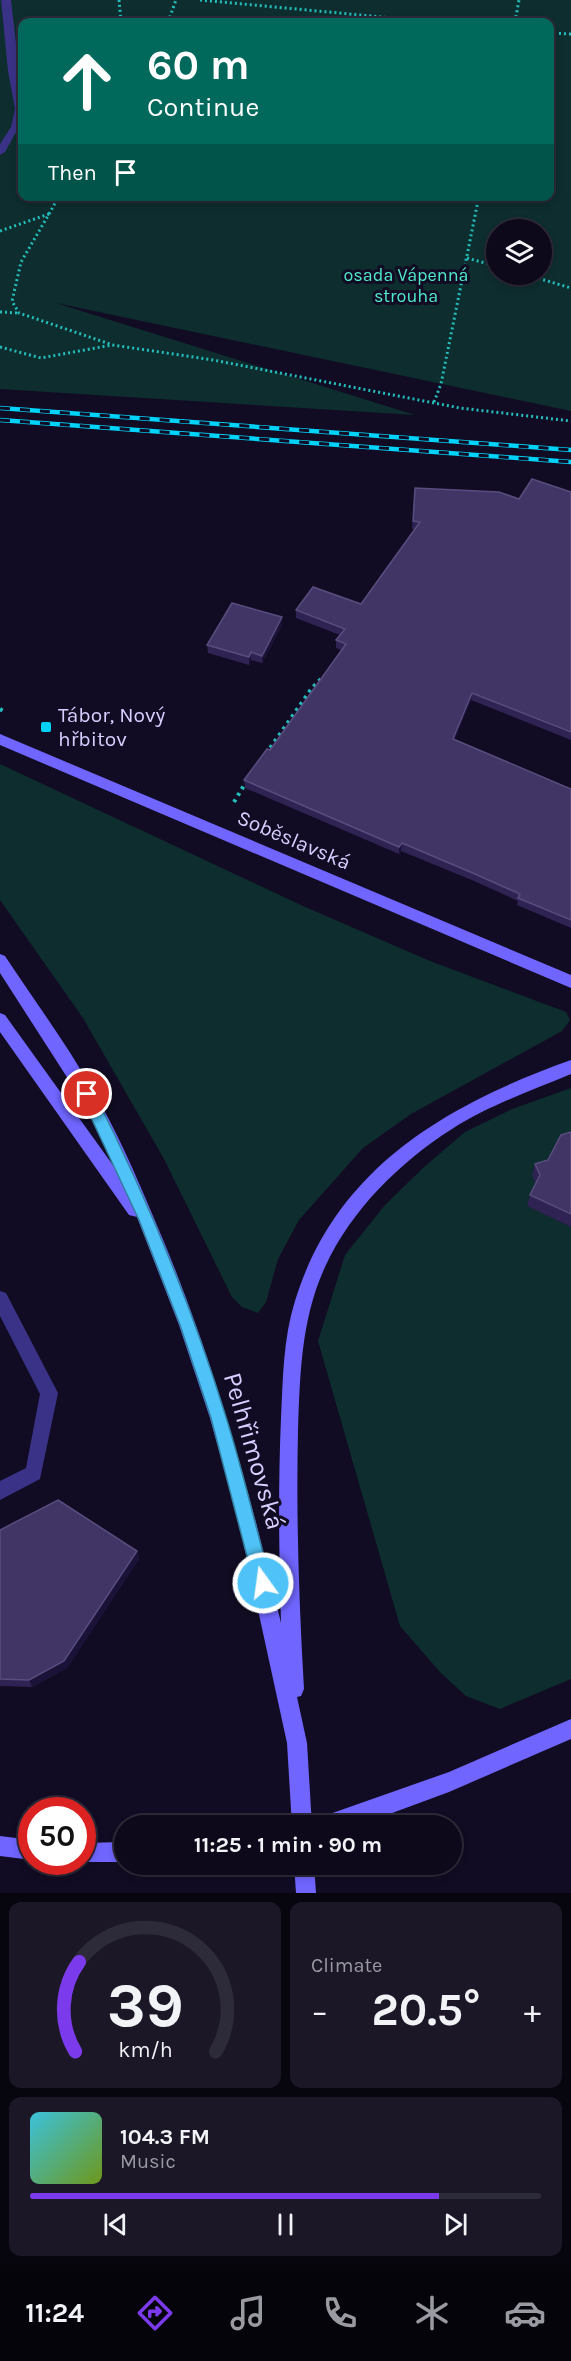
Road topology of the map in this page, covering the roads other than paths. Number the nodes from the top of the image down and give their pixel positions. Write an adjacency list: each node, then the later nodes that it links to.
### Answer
1 (6, 0): 2 (street)
2 (18, 99)
3 (18, 118): 4 (street)
4 (0, 152)
5 (0, 739): 7 (main road, Soběslavská)
6 (0, 960): 10 (main road)
7 (571, 982)
8 (0, 1020): 10 (main road)
9 (571, 1068): 14 (main road)
10 (155, 1239): 14 (main road, Pelhřimovská)
11 (0, 1299): 12 (street)
12 (0, 1491)
13 (571, 1729): 16 (main road)
14 (297, 1743): 15 (main road, Pelhřimovská)
15 (301, 1815)
16 (360, 1815)
17 (0, 1846): 18 (main road)
18 (18, 1848)
19 (96, 1852): 20 (main road)
20 (114, 1852)
21 (305, 1875): 22 (main road)
22 (306, 1893)

